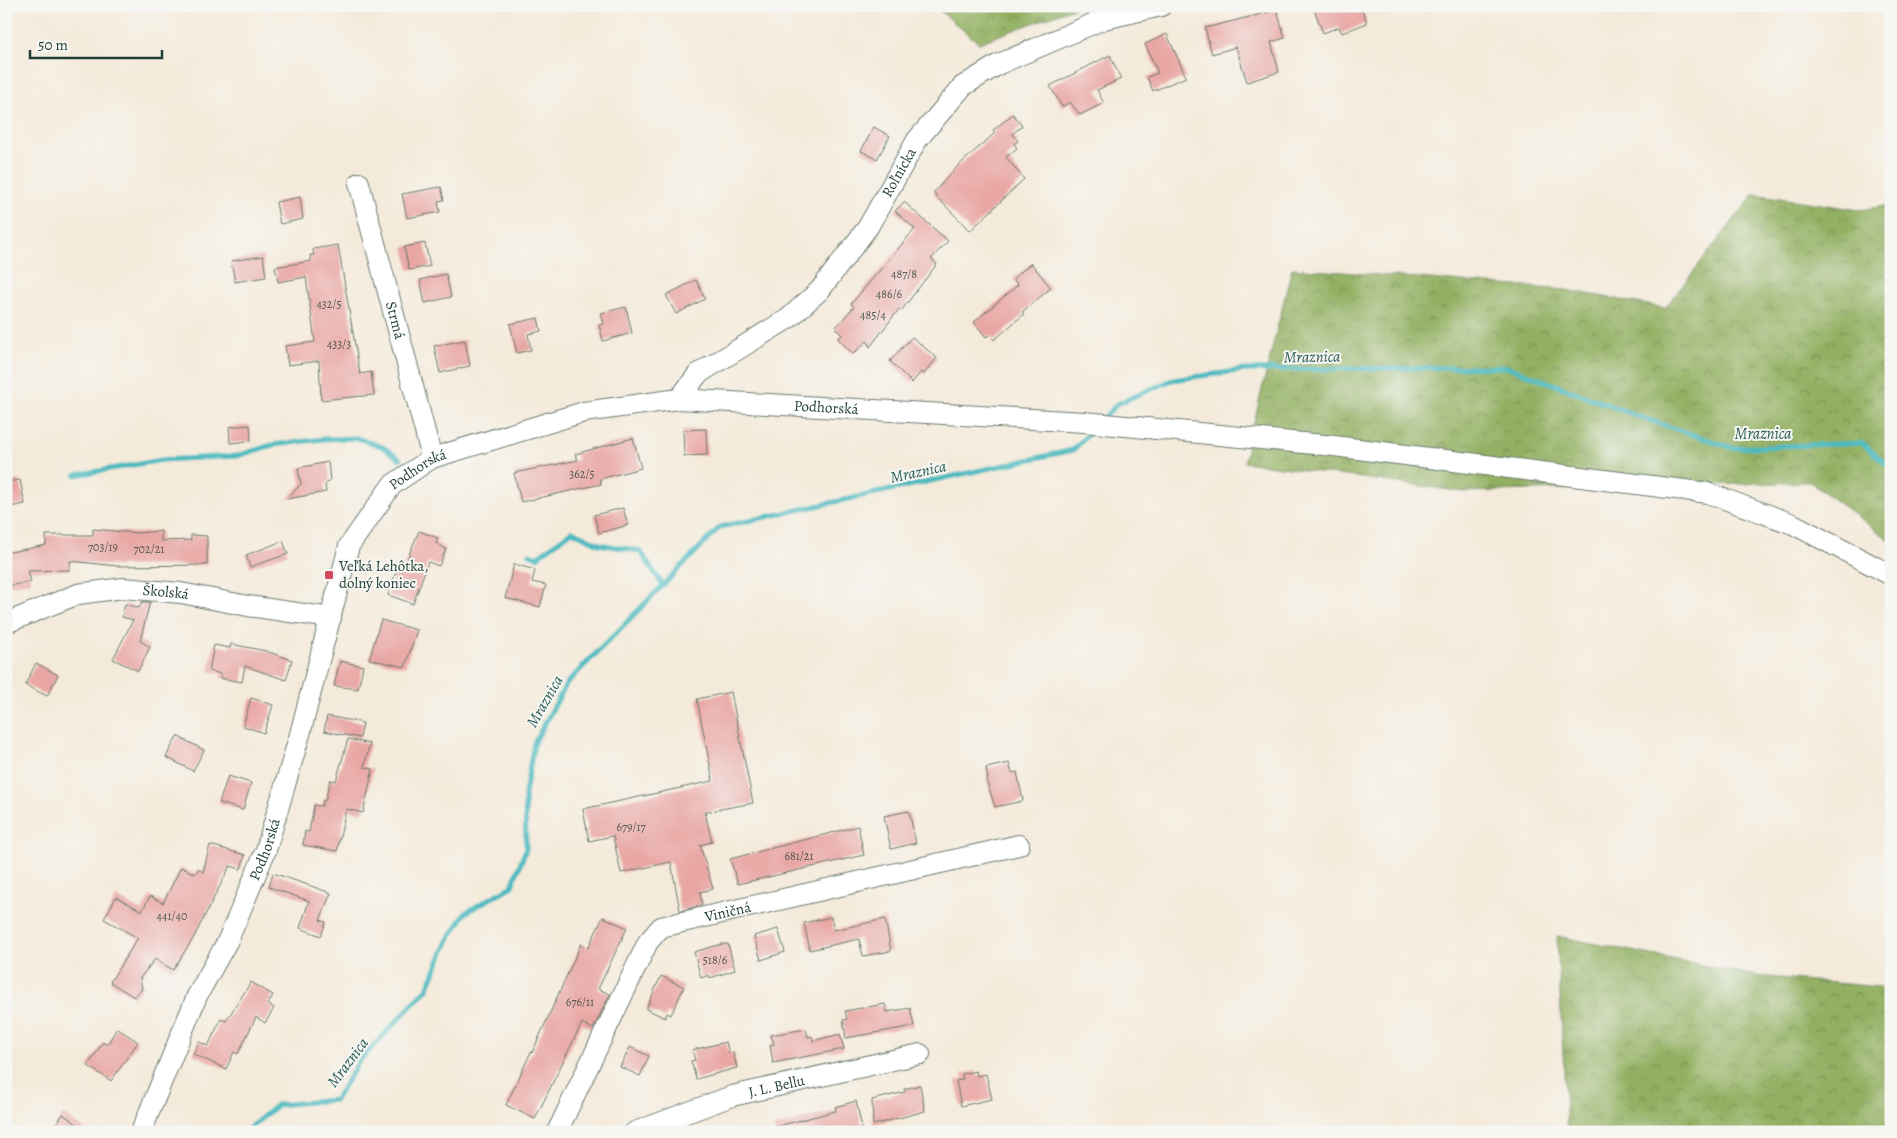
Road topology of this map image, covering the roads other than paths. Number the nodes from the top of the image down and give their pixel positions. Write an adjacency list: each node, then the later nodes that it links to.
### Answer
1 (1161, 6): 3 (street, Roľnícka)
2 (359, 183): 4 (street, Strmá)
3 (679, 399): 4 (street, Podhorská); 5 (street, Podhorská)
4 (432, 458): 6 (street, Podhorská)
5 (1891, 575)
6 (331, 618): 7 (street, Školská); 10 (street, Podhorská)
7 (6, 623)
8 (1019, 845): 11 (street, Viničná)
9 (920, 1054): 12 (street, J. L. Bellu)
10 (141, 1132)
11 (557, 1132)
12 (635, 1132)

